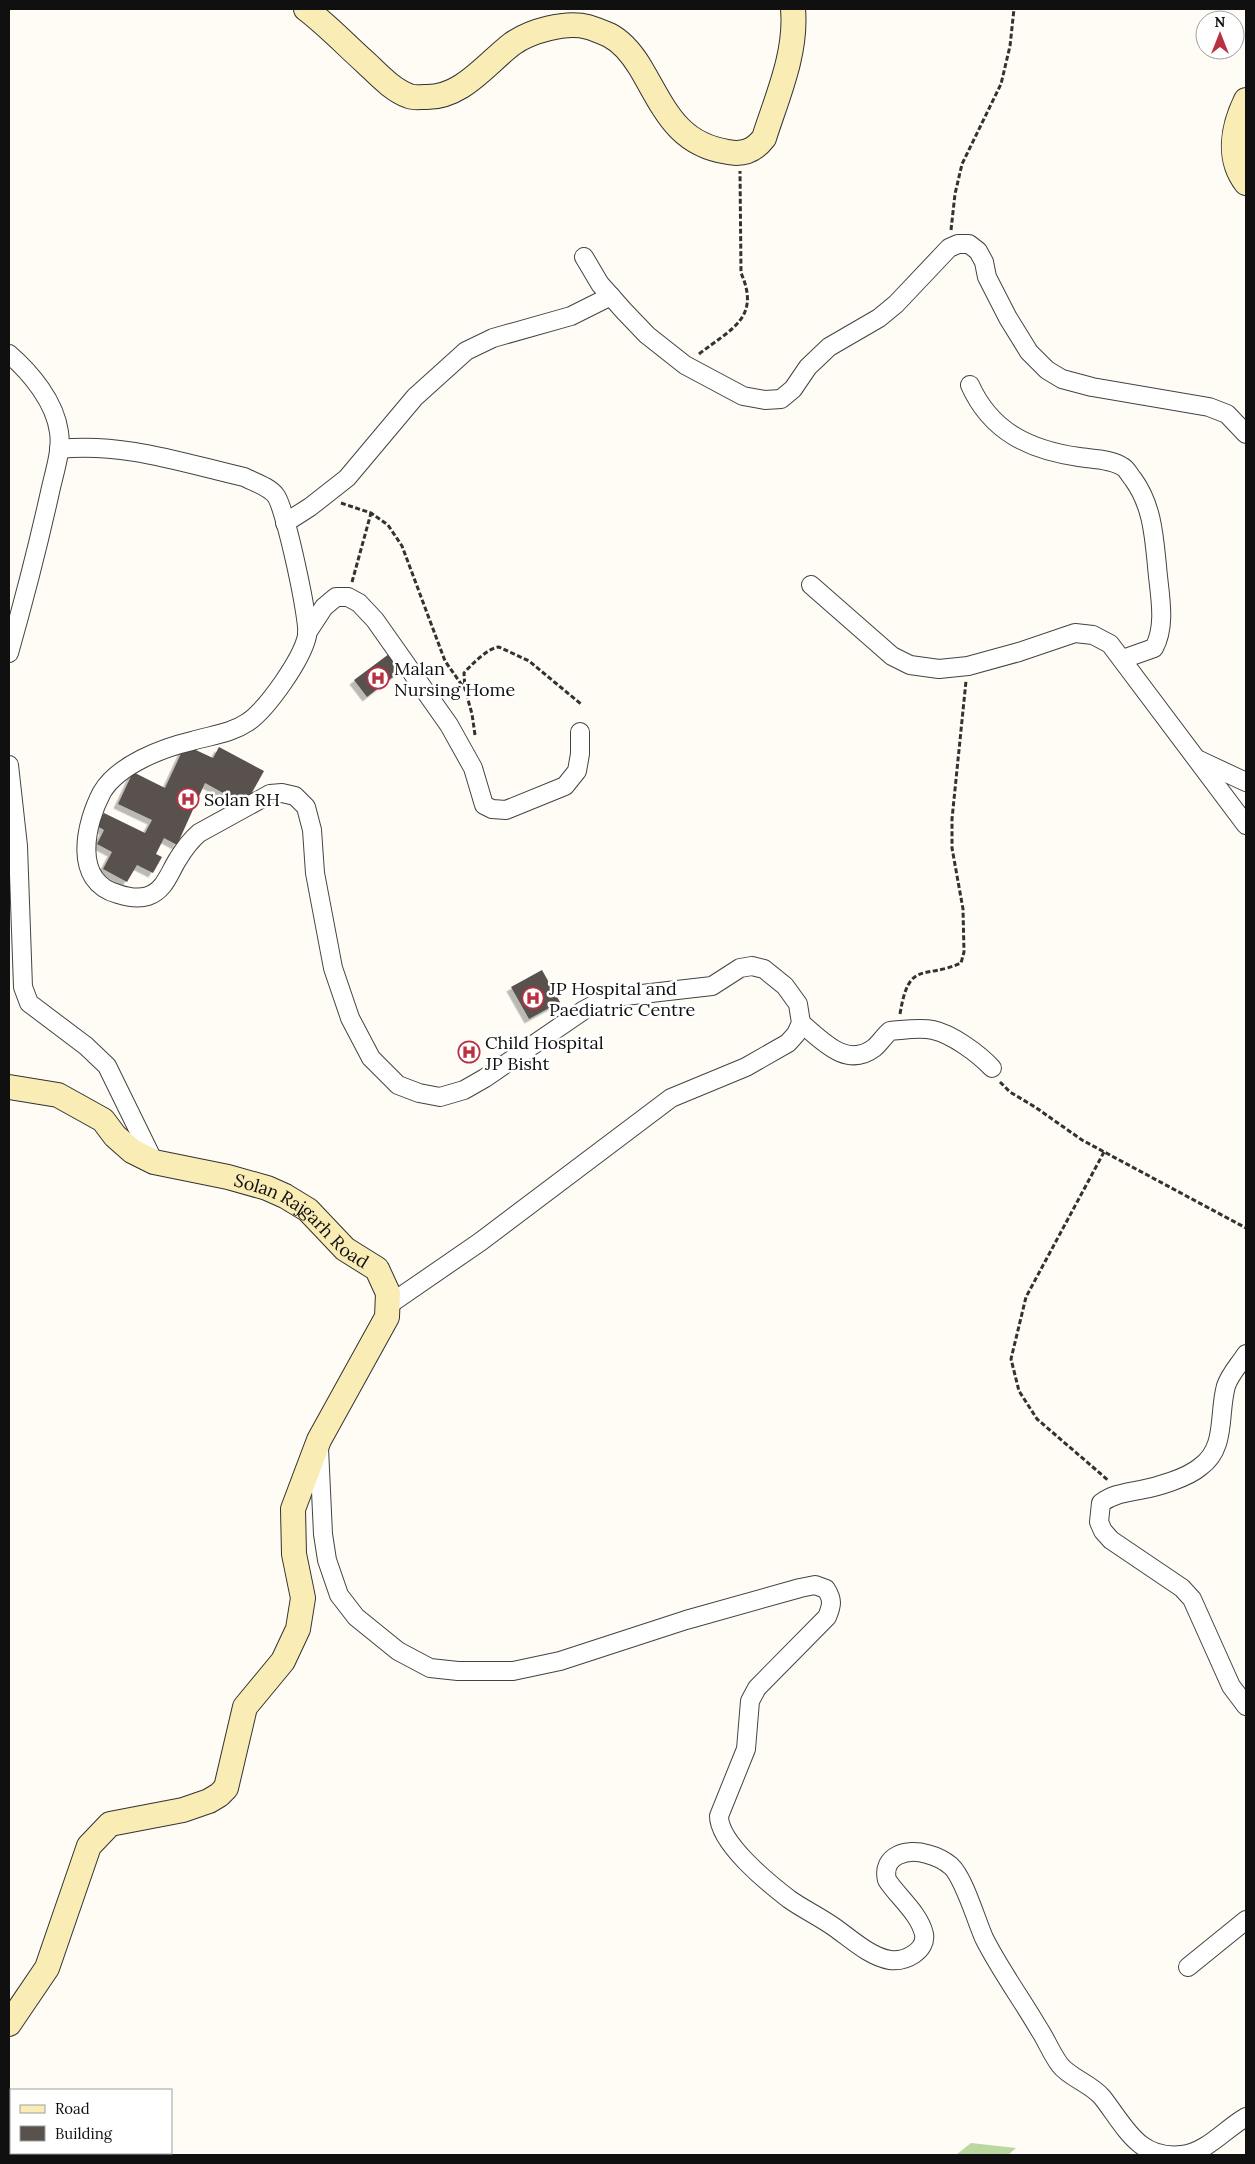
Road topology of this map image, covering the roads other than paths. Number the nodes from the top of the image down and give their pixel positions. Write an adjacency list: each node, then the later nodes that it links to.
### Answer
1 (306, 9): 2 (main road)
2 (793, 9)
3 (1246, 100): 4 (main road)
4 (1246, 183)
5 (584, 257): 6 (street)
6 (611, 296): 9 (street); 11 (street)
7 (9, 354): 10 (street)
8 (970, 385): 15 (street)
9 (1246, 434)
10 (59, 449): 11 (street); 14 (street)
11 (285, 523): 13 (street)
12 (811, 585): 15 (street)
13 (307, 633): 16 (street); 21 (street)
14 (9, 654)
15 (1122, 659): 17 (street)
16 (580, 732)
17 (1197, 759): 19 (street); 20 (street)
18 (9, 765): 24 (street)
19 (1246, 782)
20 (1246, 825)
21 (801, 1022): 22 (street); 25 (street)
22 (992, 1068)
23 (9, 1087): 24 (main road, Solan Rajgarh Road)
24 (154, 1162): 25 (main road, Solan Rajgarh Road)
25 (387, 1306): 27 (main road, Solan Rajgarh Road)
26 (1246, 1354): 28 (street)
27 (319, 1440): 31 (main road, Solan Rajgarh Road); 32 (street)
28 (1246, 1706)
29 (1246, 1920): 30 (street)
30 (1188, 1967)
31 (9, 2024)
32 (1246, 2117)

